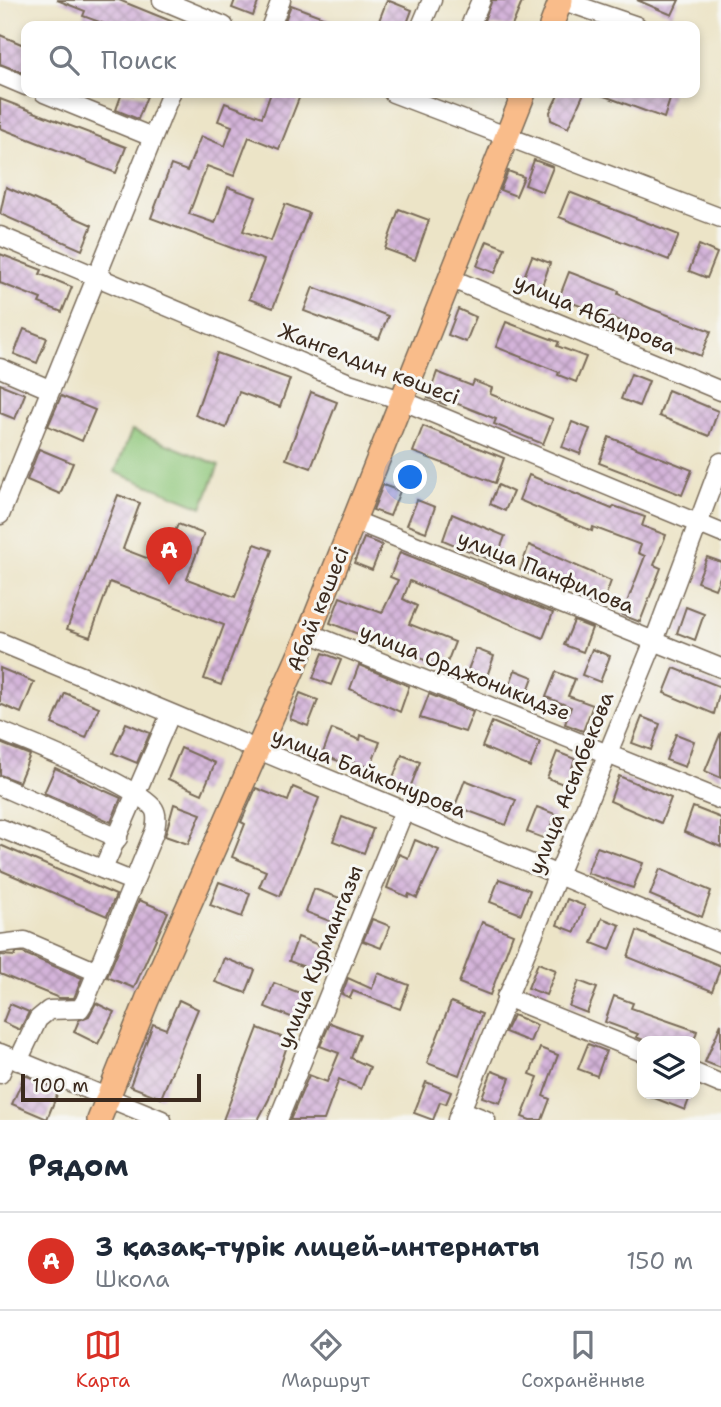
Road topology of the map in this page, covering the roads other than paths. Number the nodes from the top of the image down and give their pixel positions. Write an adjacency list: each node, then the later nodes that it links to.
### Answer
1 (162, 0): 6 (street)
2 (281, 0): 7 (street)
3 (432, 0): 8 (street)
4 (481, 0): 9 (street)
5 (561, 0): 10 (main road); 11 (street)
6 (201, 21)
7 (273, 21)
8 (423, 21)
9 (472, 21)
10 (553, 21)
11 (623, 21)
12 (0, 75): 13 (street)
13 (21, 84)
14 (56, 98): 19 (street)
15 (169, 98): 19 (street)
16 (406, 98): 18 (street)
17 (522, 98): 18 (main road, Абай көшесі)
18 (506, 136): 20 (street); 23 (main road, Абай көшесі)
19 (152, 137): 22 (street)
20 (721, 218)
21 (0, 236): 22 (street, Жангелдин көшесі)
22 (96, 276): 25 (street); 27 (street, Жангелдин көшесі)
23 (452, 279): 26 (street, улица Абдирова); 27 (main road, Абай көшесі)
24 (0, 368): 25 (street)
25 (49, 389): 29 (street)
26 (721, 391)
27 (401, 400): 30 (main road, Абай көшесі); 31 (street, Жангелдин көшесі)
28 (721, 462): 31 (street, улица Асылбекова)
29 (2, 506)
30 (354, 520): 33 (main road, Абай көшесі); 34 (street, улица Панфилова)
31 (697, 524): 32 (street, Жангелдин көшесі); 34 (street, улица Асылбекова)
32 (721, 533)
33 (309, 633): 39 (main road, Абай көшесі); 40 (street, улица Орджоникидзе)
34 (654, 640): 36 (street, улица Панфилова); 40 (street, улица Асылбекова)
35 (0, 642): 37 (street, улица Байконурова)
36 (721, 668)
37 (170, 715): 39 (street, улица Байконурова); 42 (street)
38 (0, 731): 42 (street)
39 (258, 752): 44 (street, улица Байконурова); 59 (main road, Абай көшесі)
40 (607, 754): 43 (street, улица Орджоникидзе); 48 (street, улица Асылбекова)
41 (0, 786): 46 (street)
42 (137, 796): 46 (street); 49 (street)
43 (721, 800)
44 (404, 811): 48 (street, улица Байконурова); 62 (street, улица Курмангазы)
45 (0, 828): 47 (street)
46 (118, 838): 47 (street)
47 (103, 870): 49 (street)
48 (557, 876): 50 (street, улица Байконурова); 53 (street, улица Асылбекова)
49 (134, 883): 52 (street)
50 (721, 943)
51 (0, 944): 52 (street)
52 (97, 972): 55 (street)
53 (506, 997): 54 (street); 60 (street, улица Асылбекова)
54 (637, 1050)
55 (9, 1057): 56 (street); 59 (street)
56 (0, 1074)
57 (700, 1075): 58 (street)
58 (721, 1084)
59 (103, 1109): 61 (street)
60 (459, 1115): 63 (street)
61 (162, 1120)
62 (278, 1120)
63 (486, 1120)

